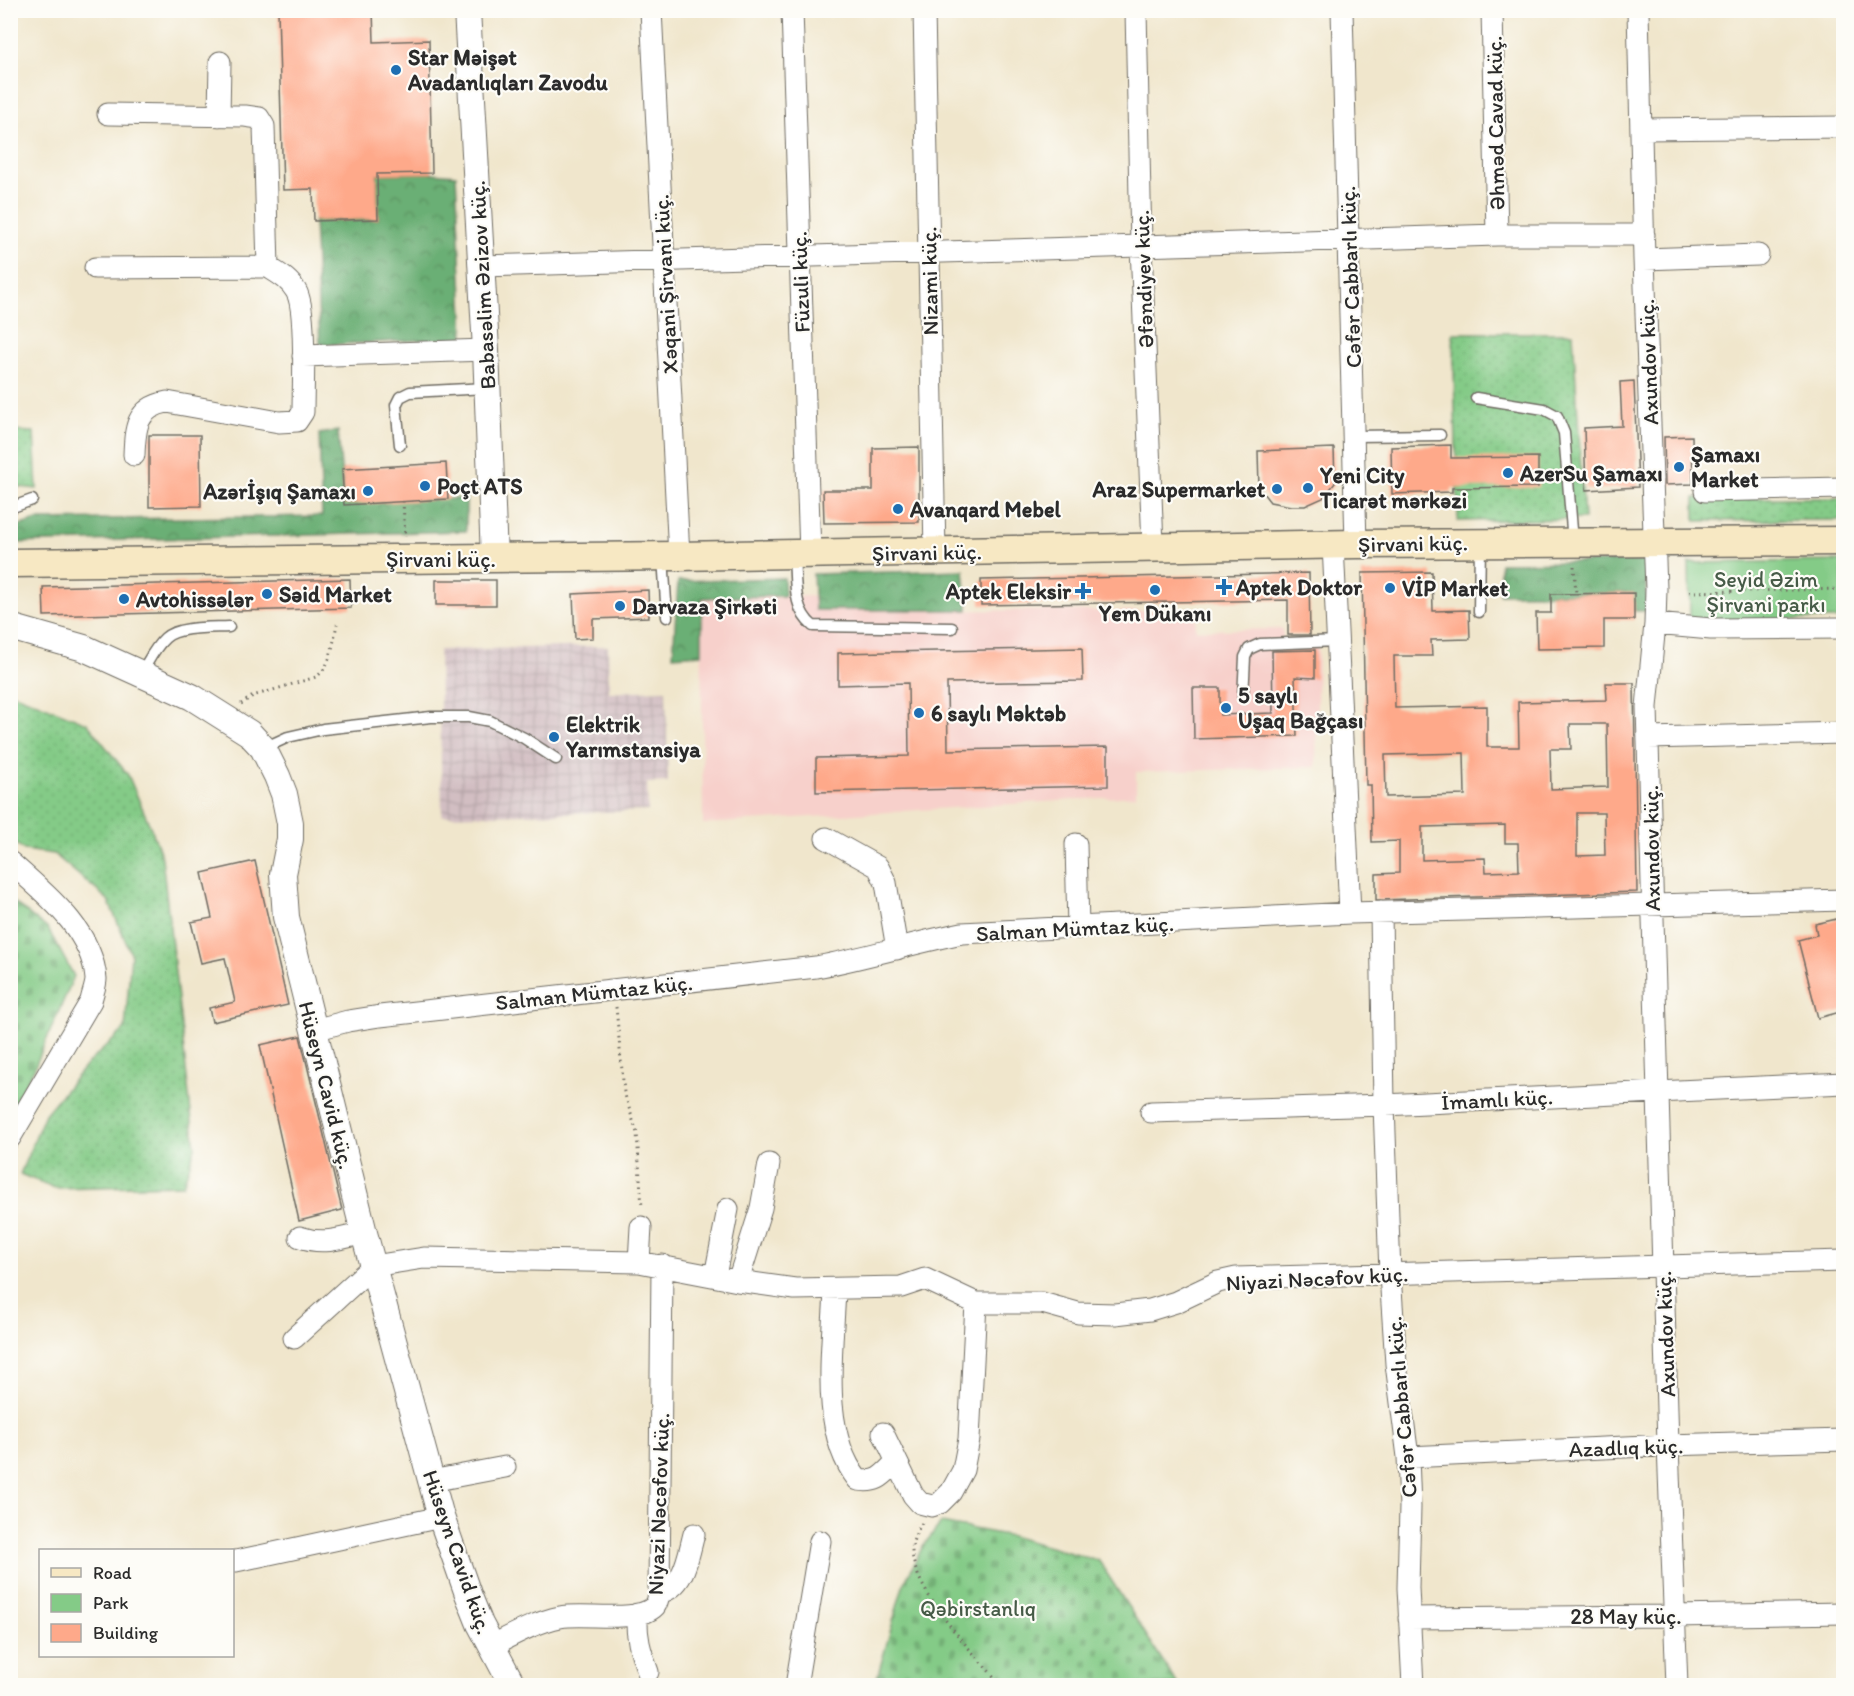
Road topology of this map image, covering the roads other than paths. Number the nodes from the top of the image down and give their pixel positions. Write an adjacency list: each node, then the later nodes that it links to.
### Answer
1 (467, 10): 23 (street, Babasəlim Əzizov küç.)
2 (651, 10): 22 (street, Xəqani Şirvani küç.)
3 (792, 10): 20 (street, Füzuli küç.)
4 (924, 10): 18 (street, Nizami küç.)
5 (1136, 10): 17 (street, Əfəndiyev küç.)
6 (1342, 10): 16 (street, Cəfər Cabbarlı küç.)
7 (1492, 10): 15 (street, Əhməd Cavad küç.)
8 (1638, 10): 13 (street, Axundov küç.)
9 (220, 62): 11 (street)
10 (108, 114): 11 (street)
11 (219, 116): 24 (street)
12 (1844, 127): 13 (street)
13 (1642, 129): 14 (street, Axundov küç.)
14 (1644, 235): 15 (street); 21 (street, Axundov küç.)
15 (1497, 236): 16 (street)
16 (1349, 240): 17 (street); 31 (street, Cəfər Cabbarlı küç.)
17 (1141, 245): 18 (street); 43 (street, Əfəndiyev küç.)
18 (928, 253): 20 (street); 44 (street, Nizami küç.)
19 (1758, 255): 21 (street)
20 (799, 256): 22 (street); 45 (street, Füzuli küç.)
21 (1644, 259): 38 (street, Axundov küç.)
22 (663, 260): 23 (street); 46 (street, Xəqani Şirvani küç.)
23 (481, 266): 26 (street, Babasəlim Əzizov küç.)
24 (268, 267): 25 (street); 27 (street)
25 (95, 268)
26 (486, 350): 27 (street); 28 (street, Babasəlim Əzizov küç.)
27 (303, 357): 33 (street)
28 (487, 388): 32 (lane); 47 (street, Babasəlim Əzizov küç.)
29 (1476, 398): 40 (lane)
30 (1440, 435): 31 (lane)
31 (1354, 436): 42 (street, Cəfər Cabbarlı küç.)
32 (400, 445)
33 (134, 455)
34 (1844, 488): 35 (street)
35 (1706, 491)
36 (32, 500): 37 (lane)
37 (10, 508)
38 (1655, 541): 39 (main road, Şirvani küç.); 40 (main road, Şirvani küç.); 51 (street, Axundov küç.)
39 (1844, 541)
40 (1573, 542): 41 (main road, Şirvani küç.)
41 (1480, 543): 42 (main road, Şirvani küç.); 49 (lane)
42 (1345, 544): 43 (main road, Şirvani küç.); 56 (street, Cəfər Cabbarlı küç.)
43 (1153, 546): 44 (main road, Şirvani küç.)
44 (935, 552): 45 (main road, Şirvani küç.)
45 (802, 554): 46 (main road, Şirvani küç.); 54 (lane)
46 (671, 557): 47 (main road, Şirvani küç.); 50 (lane)
47 (494, 559): 48 (main road, Şirvani küç.)
48 (10, 563)
49 (1479, 612)
50 (667, 617)
51 (1655, 624): 55 (street); 60 (street, Axundov küç.)
52 (10, 627): 57 (street, Hüseyn Cavid küç.)
53 (229, 627): 57 (lane)
54 (952, 628)
55 (1844, 628)
56 (1338, 641): 58 (lane); 69 (street, Cəfər Cabbarlı küç.)
57 (141, 674): 61 (street, Hüseyn Cavid küç.)
58 (1243, 698)
59 (1844, 733): 60 (street)
60 (1648, 738): 67 (street, Axundov küç.)
61 (263, 748): 62 (lane); 72 (street, Hüseyn Cavid küç.)
62 (556, 759)
63 (826, 838): 71 (street)
64 (1076, 844): 70 (street)
65 (10, 862): 77 (street)
66 (1844, 900): 67 (street, Salman Mümtaz küç.)
67 (1652, 904): 68 (street, Salman Mümtaz küç.); 74 (street, Axundov küç.)
68 (1381, 912): 69 (street, Salman Mümtaz küç.); 75 (street, Cəfər Cabbarlı küç.)
69 (1350, 913): 70 (street, Salman Mümtaz küç.)
70 (1078, 928): 71 (street, Salman Mümtaz küç.)
71 (897, 949): 72 (street, Salman Mümtaz küç.)
72 (314, 1030): 81 (street, Hüseyn Cavid küç.)
73 (1844, 1083): 74 (street, İmamlı küç.)
74 (1657, 1091): 75 (street, İmamlı küç.); 87 (street, Axundov küç.)
75 (1384, 1105): 76 (street, İmamlı küç.); 88 (street, Cəfər Cabbarlı küç.)
76 (1151, 1112)
77 (10, 1138)
78 (769, 1164): 90 (street)
79 (728, 1209): 89 (street)
80 (641, 1227): 84 (street)
81 (364, 1233): 82 (street); 86 (street, Hüseyn Cavid küç.)
82 (300, 1237)
83 (1844, 1261): 87 (street, Niyazi Nəcəfov küç.)
84 (639, 1262): 85 (street, Niyazi Nəcəfov küç.); 86 (street, Niyazi Nəcəfov küç.)
85 (662, 1265): 89 (street, Niyazi Nəcəfov küç.); 105 (street, Niyazi Nəcəfov küç.)
86 (373, 1266): 93 (street); 100 (street, Hüseyn Cavid küç.)
87 (1663, 1266): 88 (street, Niyazi Nəcəfov küç.); 96 (street, Axundov küç.)
88 (1390, 1274): 92 (street, Niyazi Nəcəfov küç.); 97 (street, Cəfər Cabbarlı küç.)
89 (715, 1276): 90 (street, Niyazi Nəcəfov küç.)
90 (738, 1281): 91 (street, Niyazi Nəcəfov küç.)
91 (835, 1289): 92 (street, Niyazi Nəcəfov küç.); 98 (street)
92 (976, 1303): 98 (street)
93 (294, 1338)
94 (883, 1433): 98 (street)
95 (1844, 1440): 96 (street, Azadlıq küç.)
96 (1668, 1445): 97 (street, Azadlıq küç.); 108 (street, Axundov küç.)
97 (1408, 1456): 109 (street, Cəfər Cabbarlı küç.)
98 (896, 1462)
99 (505, 1467): 100 (street)
100 (431, 1481): 101 (street, Hüseyn Cavid küç.)
101 (441, 1516): 104 (street); 110 (street, Hüseyn Cavid küç.)
102 (694, 1534): 105 (street)
103 (820, 1541): 113 (street)
104 (236, 1561)
105 (660, 1593): 107 (street, Niyazi Nəcəfov küç.)
106 (1844, 1613): 108 (street, 28 May küç.)
107 (637, 1614): 110 (street, Niyazi Nəcəfov küç.); 111 (street)
108 (1674, 1616): 109 (street, 28 May küç.); 115 (street, Axundov küç.)
109 (1409, 1618): 114 (street, Cəfər Cabbarlı küç.)
110 (491, 1646): 112 (street, Hüseyn Cavid küç.)
111 (648, 1672)
112 (513, 1686)
113 (796, 1686)
114 (1413, 1686)
115 (1677, 1686)

